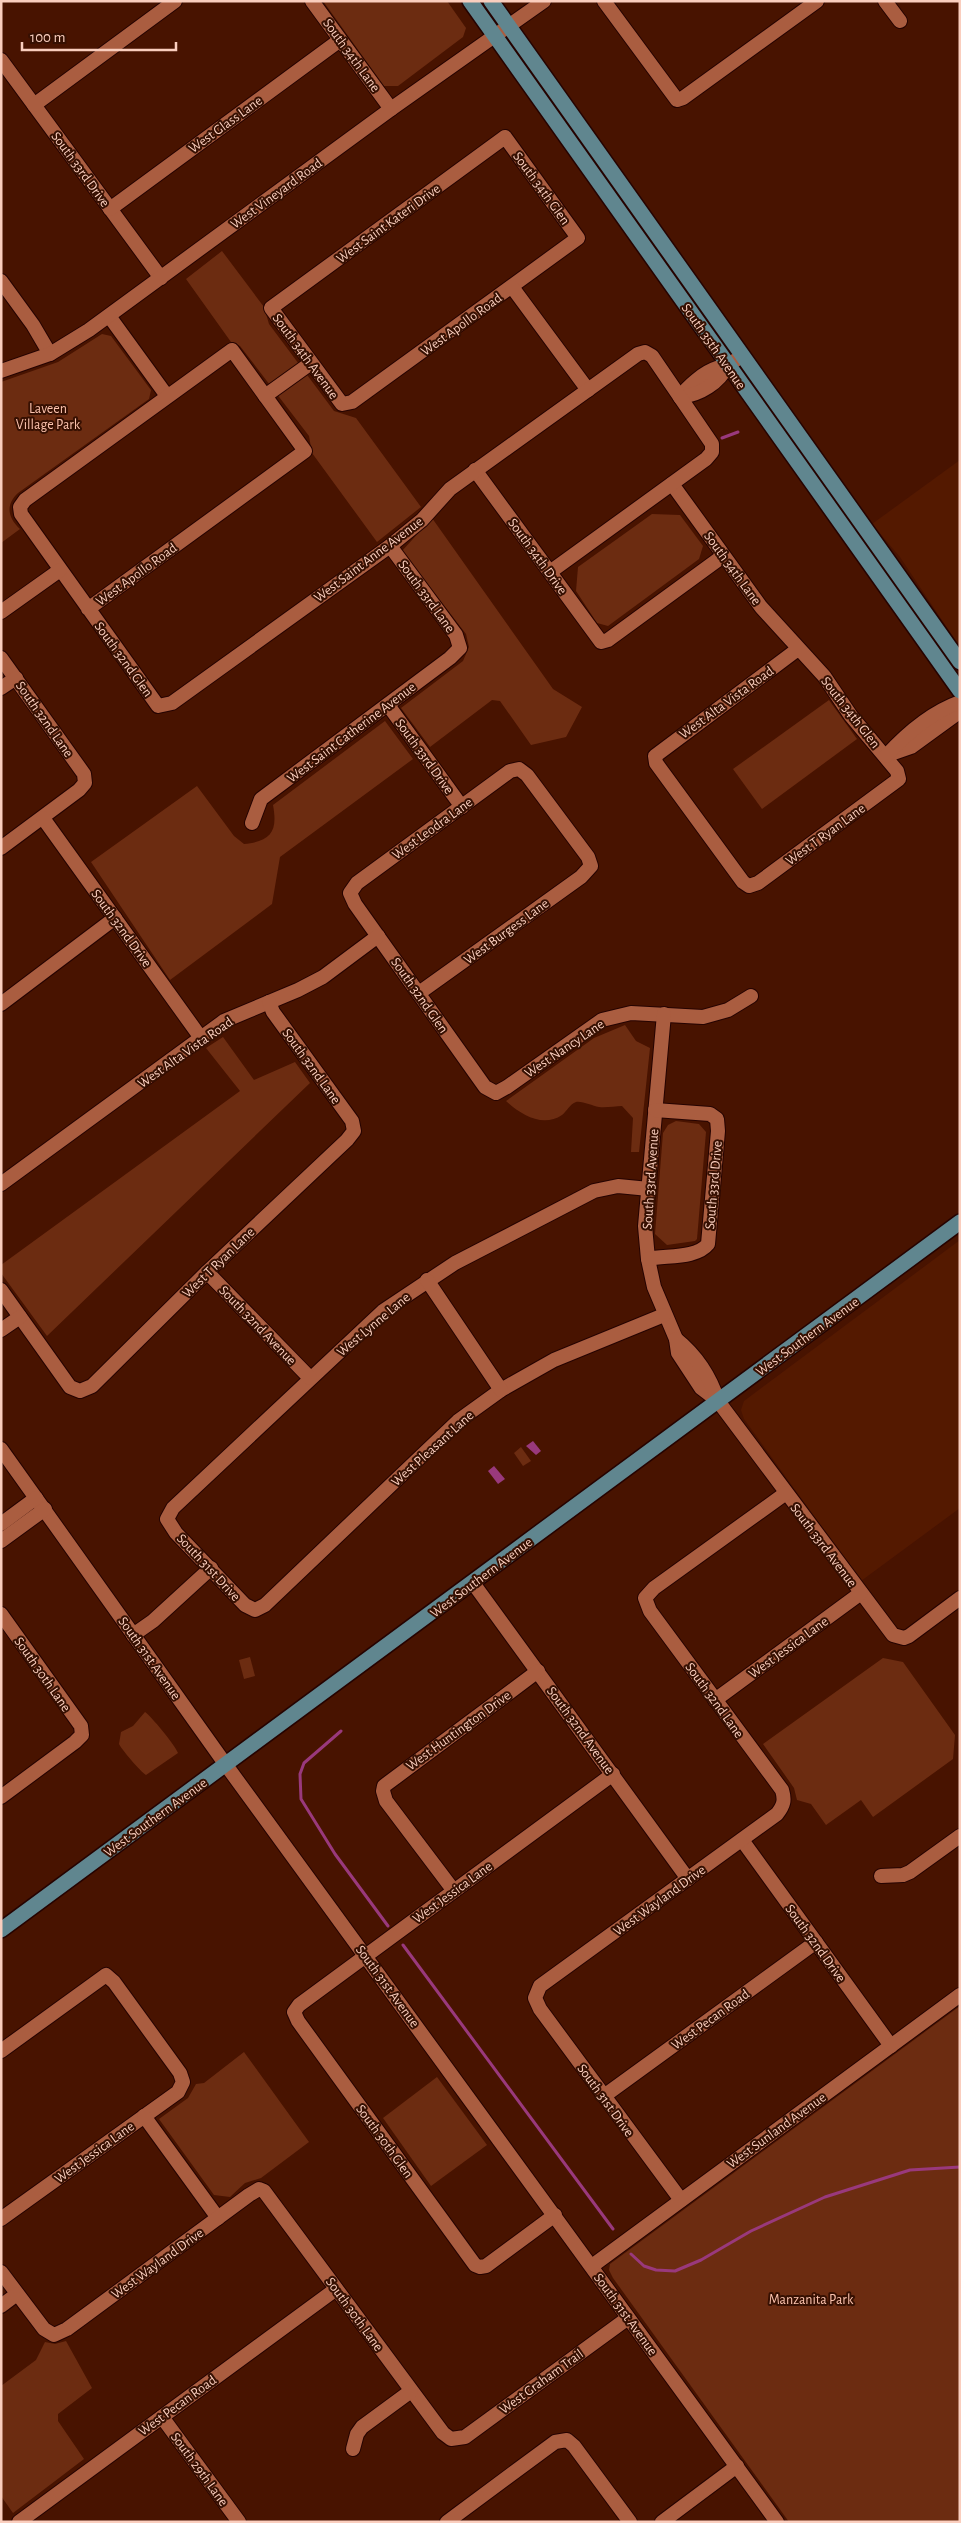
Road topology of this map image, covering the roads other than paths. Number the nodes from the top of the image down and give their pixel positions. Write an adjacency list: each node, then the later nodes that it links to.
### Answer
1 (175, 1): 14 (street)
2 (312, 1): 12 (street, South 34th Lane)
3 (470, 1): 11 (main road, South 35th Avenue)
4 (491, 1): 10 (main road, South 35th Avenue)
5 (544, 1): 10 (street, West Vineyard Road)
6 (604, 1): 7 (street)
7 (817, 1)
8 (885, 1): 9 (street)
9 (900, 21)
10 (509, 26): 11 (street, West Vineyard Road); 25 (main road, South 35th Avenue)
11 (494, 36): 15 (street, West Vineyard Road); 27 (main road, South 35th Avenue)
12 (340, 40): 15 (street, South 34th Lane); 17 (street, West Glass Lane)
13 (1, 60): 14 (street, South 33rd Drive)
14 (34, 105): 17 (street, South 33rd Drive)
15 (391, 109): 19 (street, West Vineyard Road)
16 (505, 137): 18 (street, South 34th Glen); 22 (street, West Saint Kateri Drive)
17 (110, 209): 19 (street, South 33rd Drive)
18 (578, 238): 21 (street, West Apollo Road)
19 (161, 278): 23 (street, West Vineyard Road)
20 (1, 281): 24 (street)
21 (512, 287): 29 (street); 33 (street, West Apollo Road)
22 (271, 308): 26 (street, South 34th Avenue)
23 (109, 316): 24 (street, West Vineyard Road); 30 (street)
24 (50, 354): 28 (street, West Vineyard Road)
25 (742, 355): 27 (street); 45 (main road, South 35th Avenue)
26 (311, 363): 31 (street); 33 (street, South 34th Avenue)
27 (728, 365): 32 (street); 48 (main road, South 35th Avenue)
28 (1, 371)
29 (588, 390): 32 (street, West Saint Anne Avenue); 34 (street, West Saint Anne Avenue)
30 (168, 396): 31 (street); 38 (street, South 32nd Glen)
31 (265, 396): 40 (street, West Apollo Road)
32 (680, 398): 35 (street)
33 (342, 404)
34 (475, 470): 36 (street, West Saint Anne Avenue); 39 (street, South 34th Drive)
35 (672, 484): 37 (street, South 34th Lane); 39 (street)
36 (390, 546): 42 (street, South 33rd Lane); 51 (street, West Saint Anne Avenue)
37 (723, 556): 39 (street, South 34th Drive); 43 (street, South 34th Lane)
38 (60, 570): 40 (street, South 32nd Glen); 41 (street)
39 (550, 572)
40 (88, 609): 51 (street, South 32nd Glen)
41 (1, 612)
42 (460, 648): 50 (street, West Saint Catherine Avenue)
43 (798, 649): 54 (street, South 34th Glen); 61 (street, West Alta Vista Road)
44 (1, 658): 46 (street, South 32nd Lane)
45 (960, 662)
46 (16, 678): 47 (street); 57 (street, South 32nd Lane)
47 (1, 688)
48 (960, 691)
49 (960, 702): 53 (street)
50 (388, 705): 56 (street, South 33rd Drive); 58 (street, West Saint Catherine Avenue)
51 (158, 706)
52 (960, 708): 53 (street)
53 (931, 725): 54 (street)
54 (886, 756): 55 (street, South 34th Glen)
55 (899, 779): 61 (street, West T Ryan Lane)
56 (462, 807): 60 (street, West Leodra Lane); 62 (street, West Leodra Lane)
57 (43, 818): 59 (street); 63 (street, South 32nd Drive)
58 (252, 822)
59 (1, 848)
60 (591, 866): 65 (street, West Burgess Lane)
61 (749, 886)
62 (350, 893): 64 (street, South 32nd Glen)
63 (115, 918): 68 (street); 70 (street, South 32nd Drive)
64 (378, 936): 65 (street, South 32nd Glen); 67 (street, West Alta Vista Road)
65 (419, 993): 71 (street, South 32nd Glen)
66 (751, 996): 69 (street, West Nancy Lane)
67 (269, 1002): 70 (street, West Alta Vista Road); 73 (street, South 32nd Lane)
68 (1, 1004)
69 (664, 1014): 71 (street, West Nancy Lane); 72 (street, South 33rd Avenue)
70 (201, 1038): 74 (street, West Alta Vista Road)
71 (496, 1094)
72 (656, 1110): 75 (street, South 33rd Avenue); 77 (street, South 33rd Drive)
73 (354, 1131): 78 (street, West T Ryan Lane)
74 (1, 1184)
75 (649, 1190): 77 (street, South 33rd Avenue); 79 (street, West Lynne Lane)
76 (960, 1222): 86 (main road, West Southern Avenue)
77 (648, 1259): 81 (street, South 33rd Avenue)
78 (207, 1272): 82 (street, West T Ryan Lane); 84 (street, South 32nd Avenue)
79 (427, 1280): 84 (street, West Lynne Lane); 85 (street)
80 (1, 1290): 82 (street)
81 (664, 1315): 85 (street, West Pleasant Lane); 86 (street, South 33rd Avenue)
82 (20, 1317): 83 (street)
83 (1, 1330)
84 (310, 1378): 91 (street, West Lynne Lane)
85 (500, 1390): 98 (street, West Pleasant Lane)
86 (718, 1401): 88 (street, South 33rd Avenue); 95 (main road, West Southern Avenue)
87 (1, 1449): 89 (street, South 31st Avenue)
88 (786, 1493): 96 (street, South 33rd Avenue); 103 (street, South 32nd Lane)
89 (36, 1498): 90 (street, South 31st Avenue); 92 (street)
90 (45, 1509): 93 (street); 101 (street, South 31st Avenue)
91 (167, 1519): 94 (street, South 31st Drive)
92 (1, 1524)
93 (2, 1539)
94 (211, 1568): 98 (street, South 31st Drive); 101 (street)
95 (473, 1583): 102 (street, South 32nd Avenue); 104 (main road, West Southern Avenue)
96 (861, 1593): 97 (street, South 33rd Avenue); 103 (street, West Jessica Lane)
97 (960, 1598)
98 (255, 1610)
99 (1, 1614): 100 (street, South 30th Lane)
100 (6, 1630): 106 (street, South 30th Lane)
101 (133, 1635): 104 (street, South 31st Avenue)
102 (538, 1671): 105 (street, South 32nd Avenue); 112 (street, West Huntington Drive)
103 (715, 1700): 107 (street, South 32nd Lane)
104 (226, 1765): 113 (main road, West Southern Avenue); 115 (street, South 31st Avenue)
105 (613, 1774): 111 (street, South 32nd Avenue); 112 (street, West Jessica Lane)
106 (1, 1797)
107 (784, 1802): 109 (street, West Wayland Drive)
108 (960, 1836): 110 (street)
109 (742, 1840): 111 (street, West Wayland Drive); 114 (street, South 32nd Drive)
110 (881, 1876)
111 (688, 1879): 117 (street, West Wayland Drive)
112 (454, 1891): 115 (street, West Jessica Lane)
113 (1, 1930)
114 (816, 1942): 120 (street, South 32nd Drive); 121 (street, West Pecan Road)
115 (366, 1956): 118 (street, West Jessica Lane); 125 (street, South 31st Avenue)
116 (960, 1995): 120 (street, West Sunland Avenue)
117 (535, 1998): 121 (street, South 31st Drive)
118 (294, 2012): 125 (street, South 30th Glen)
119 (3, 2045): 122 (street, West Jessica Lane)
120 (891, 2046): 124 (street, West Sunland Avenue)
121 (604, 2096): 124 (street, South 31st Drive)
122 (144, 2116): 126 (street); 127 (street, West Jessica Lane)
123 (259, 2189): 126 (street, West Wayland Drive); 130 (street, South 30th Lane)
124 (681, 2200): 128 (street, West Sunland Avenue)
125 (554, 2215): 128 (street, South 31st Avenue)
126 (218, 2218): 131 (street, West Wayland Drive)
127 (1, 2219)
128 (592, 2266): 133 (street, South 31st Avenue)
129 (1, 2272): 131 (street)
130 (336, 2289): 134 (street, South 30th Lane); 135 (street, West Pecan Road)
131 (17, 2294): 132 (street)
132 (1, 2306)
133 (628, 2318): 136 (street, West Graham Trail); 138 (street, South 31st Avenue)
134 (411, 2391): 136 (street, South 30th Lane); 137 (street)
135 (162, 2417): 139 (street, South 29th Lane); 140 (street, West Pecan Road)
136 (451, 2439)
137 (353, 2449)
138 (736, 2466): 143 (street); 144 (street, South 31st Avenue)
139 (237, 2521)
140 (19, 2522)
141 (447, 2522): 142 (street)
142 (630, 2522)
143 (662, 2522)
144 (777, 2522)

